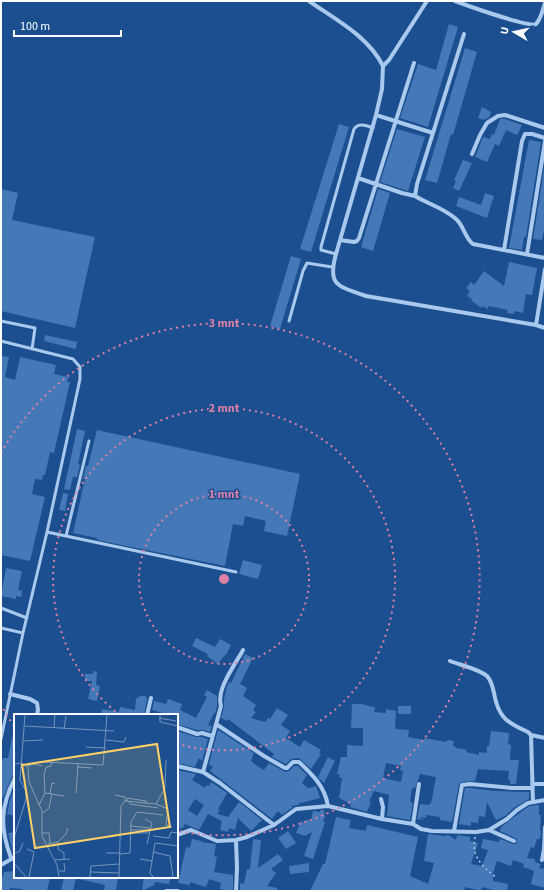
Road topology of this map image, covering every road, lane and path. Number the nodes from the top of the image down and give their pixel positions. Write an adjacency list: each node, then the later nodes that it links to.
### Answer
1 (309, 1): 7 (street)
2 (427, 1): 7 (street)
3 (455, 1): 4 (street)
4 (545, 3)
5 (464, 34): 12 (street)
6 (414, 62): 9 (street)
7 (383, 66): 8 (street)
8 (376, 115): 9 (street); 10 (street)
9 (395, 121): 12 (street); 17 (street)
10 (373, 128): 16 (street); 21 (lane)
11 (545, 128): 15 (street)
12 (433, 133): 18 (street)
13 (545, 138): 20 (street)
14 (545, 141): 22 (street)
15 (472, 154)
16 (358, 178): 17 (street); 19 (street)
17 (376, 184): 18 (street); 19 (street)
18 (415, 196): 20 (street)
19 (340, 240): 21 (street)
20 (504, 250): 22 (street)
21 (336, 254): 24 (street)
22 (527, 254): 23 (street)
23 (545, 258)
24 (332, 267): 26 (lane); 28 (street)
25 (545, 269): 28 (street)
26 (289, 321)
27 (1, 322): 31 (lane)
28 (536, 325): 29 (street)
29 (545, 328)
30 (1, 341): 31 (lane)
31 (32, 349): 33 (lane)
32 (89, 441): 34 (lane)
33 (47, 532): 34 (lane); 37 (lane)
34 (66, 536): 35 (lane)
35 (236, 572)
36 (1, 608): 37 (lane)
37 (27, 618): 39 (lane)
38 (1, 628): 39 (lane)
39 (23, 633): 42 (lane)
40 (243, 650): 46 (street)
41 (450, 661): 48 (street)
42 (10, 694): 44 (street); 51 (lane)
43 (151, 698): 45 (street)
44 (37, 714)
45 (147, 714)
46 (216, 724): 49 (street); 61 (street)
47 (178, 727): 49 (street)
48 (530, 735): 50 (street); 57 (street)
49 (212, 736): 53 (street)
50 (545, 738)
51 (1, 739)
52 (178, 766): 53 (street)
53 (203, 772): 64 (street)
54 (14, 780): 72 (street)
55 (419, 784): 63 (street)
56 (545, 784): 57 (street)
57 (532, 786): 60 (street); 67 (street)
58 (381, 799): 62 (street)
59 (545, 800): 60 (street)
60 (533, 802): 66 (street)
61 (328, 806): 62 (street); 64 (street)
62 (382, 820): 63 (street)
63 (414, 824): 67 (street)
64 (274, 825): 70 (street)
65 (545, 827): 73 (street)
66 (489, 830): 68 (street); 71 (street)
67 (454, 831): 68 (street)
68 (476, 832): 75 (path)
69 (178, 835): 70 (street)
70 (236, 840): 78 (street)
71 (514, 841)
72 (13, 857): 74 (street)
73 (542, 860)
74 (1, 865)
75 (497, 878)
76 (166, 891): 77 (street)
77 (178, 891)
78 (236, 891)

